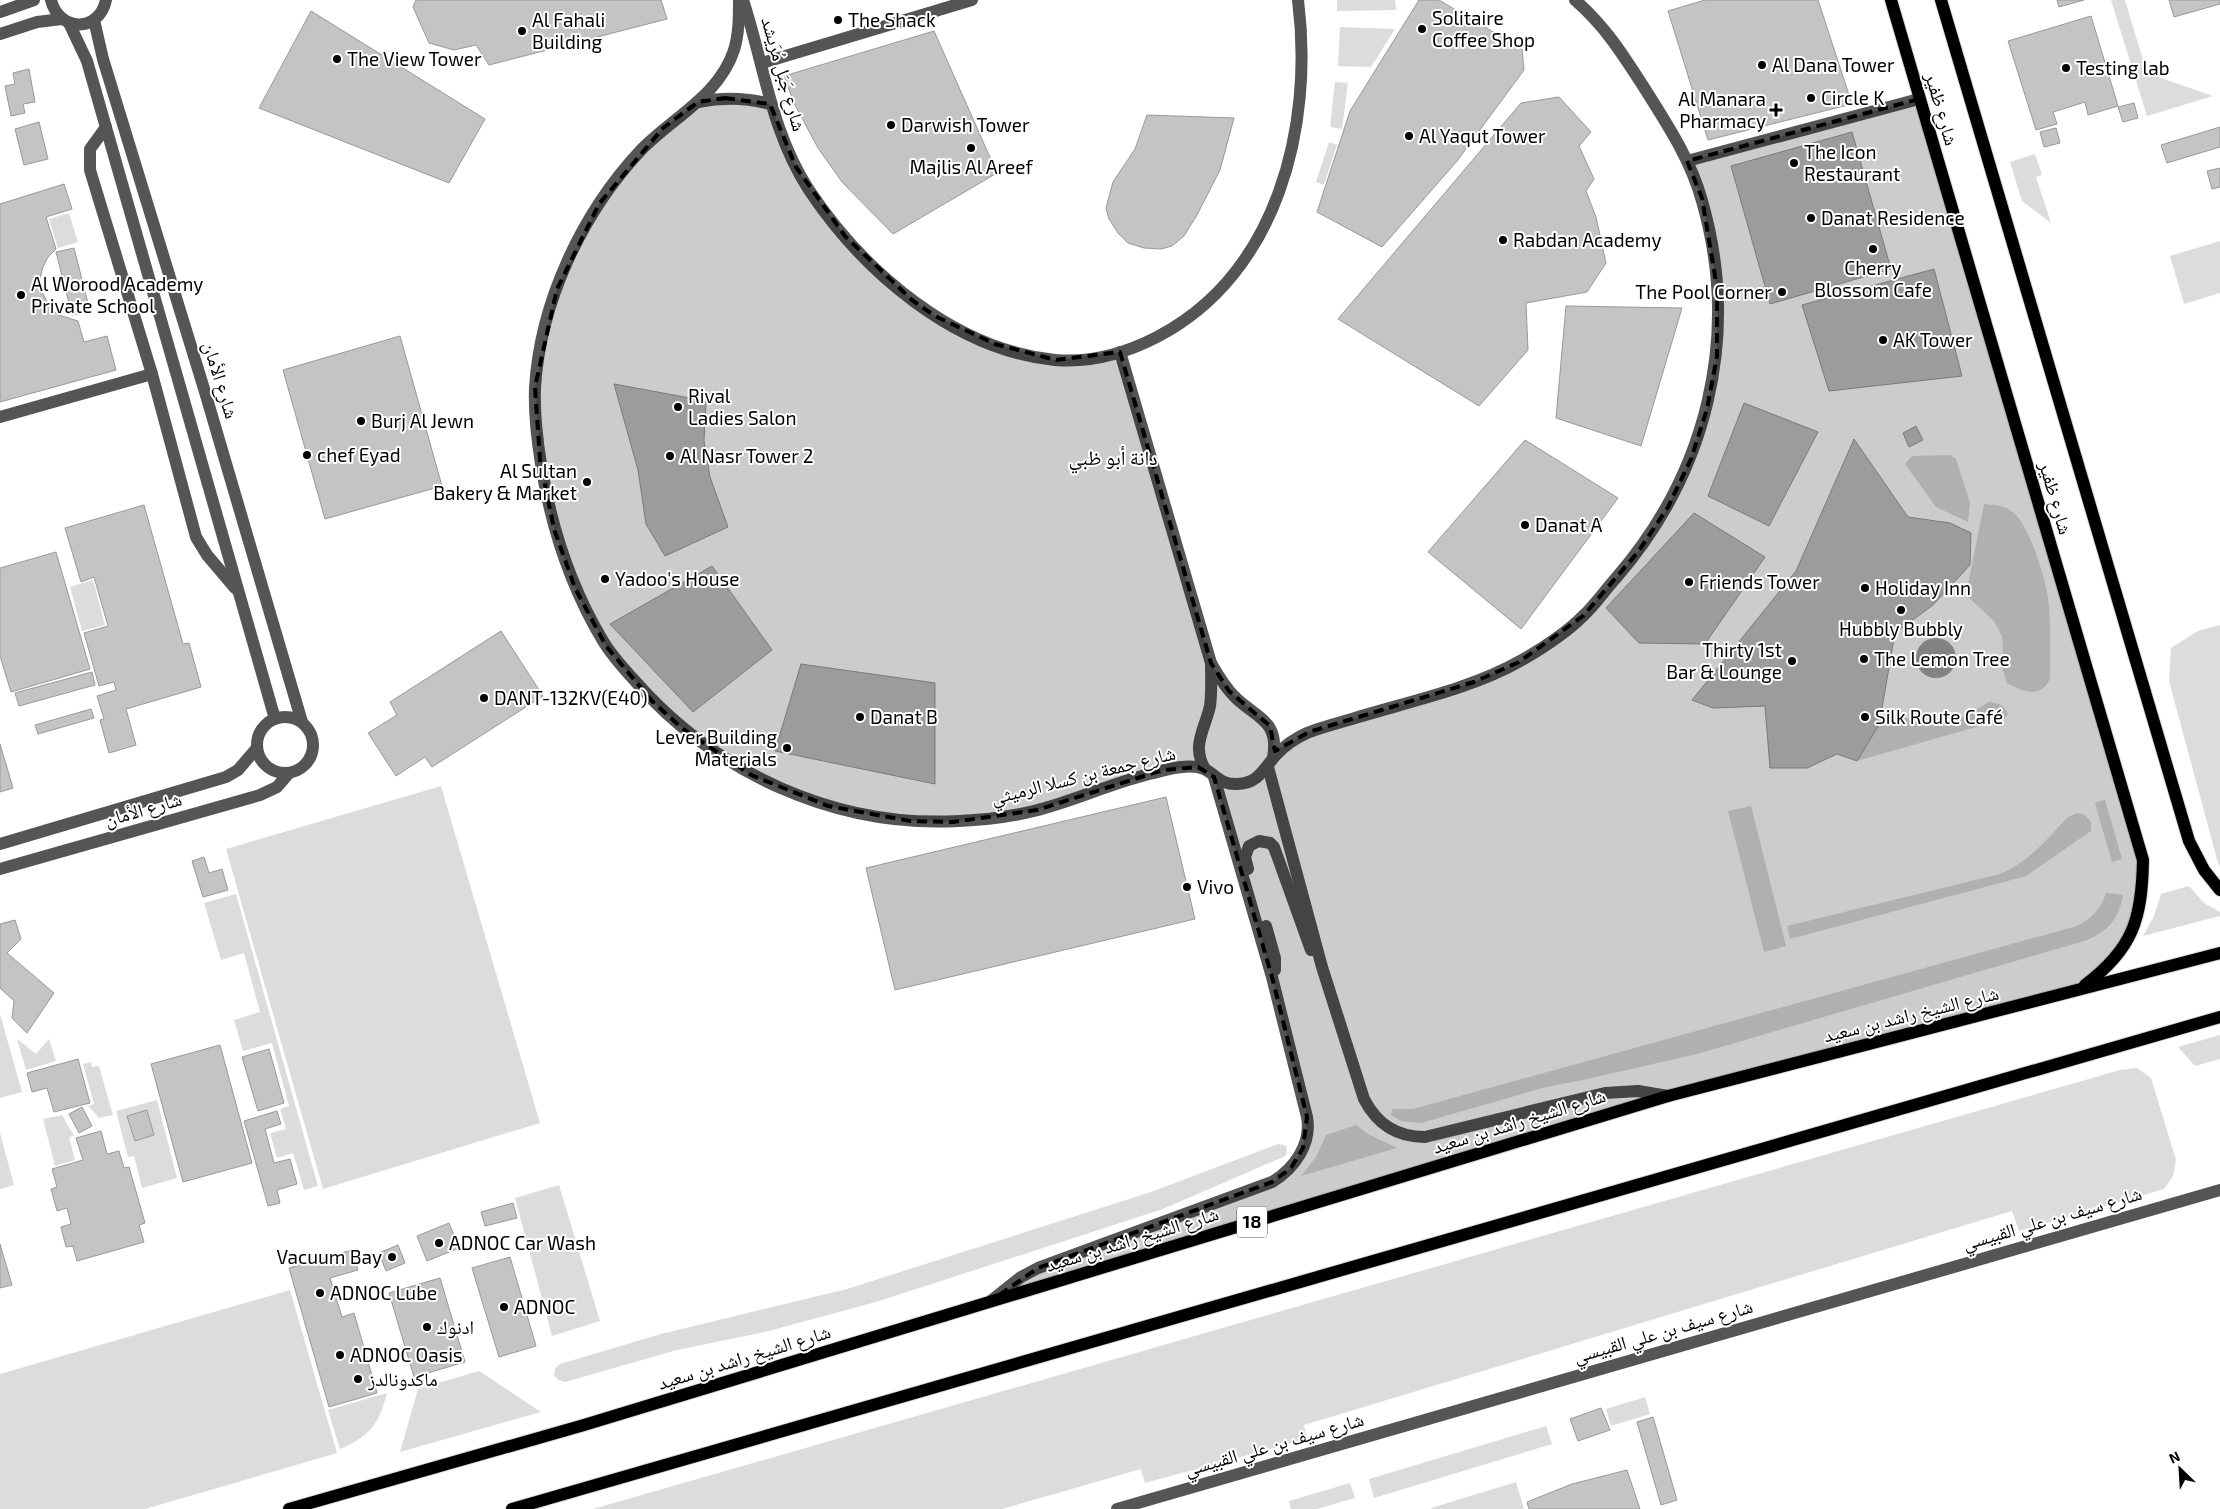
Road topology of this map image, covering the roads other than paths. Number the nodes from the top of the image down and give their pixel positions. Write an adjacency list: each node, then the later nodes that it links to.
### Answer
1 (34, 0): 10 (street)
2 (52, 0): 12 (street)
3 (107, 0): 11 (street)
4 (741, 0): 14 (street, شارع جَبَل مُرَيشد); 16 (street, شارع جمعة بن كسلا الرميثي)
5 (972, 0): 14 (street)
6 (1298, 0): 22 (street, شارع جَبَل مُرَيشد)
7 (1575, 0): 19 (street, شارع جمعة بن كسلا الرميثي)
8 (1890, 0): 15 (main road, شارع ظفير)
9 (1941, 0): 35 (main road, شارع ظفير)
10 (0, 12)
11 (94, 20): 12 (street); 20 (street, شارع الأمان)
12 (66, 21): 13 (street); 18 (street)
13 (0, 34)
14 (762, 63): 17 (street, شارع جَبَل مُرَيشد)
15 (1920, 99): 19 (street); 39 (main road, شارع ظفير)
16 (698, 102): 17 (street, شارع جمعة بن كسلا الرميثي); 32 (street, شارع جمعة بن كسلا الرميثي)
17 (770, 104): 22 (street, شارع جَبَل مُرَيشد)
18 (106, 127): 21 (street); 23 (street)
19 (1687, 161): 30 (street, شارع جمعة بن كسلا الرميثي)
20 (156, 231): 21 (street); 28 (street, شارع الأمان)
21 (135, 236): 25 (street)
22 (1120, 352): 26 (street)
23 (152, 374): 24 (street); 25 (street)
24 (0, 417)
25 (238, 592): 27 (street)
26 (1211, 663): 30 (street); 32 (street)
27 (275, 719): 28 (street); 29 (street)
28 (302, 722): 31 (street)
29 (257, 748): 31 (street); 33 (street, شارع الأمان)
30 (1270, 762): 32 (street, شارع جمعة بن كسلا الرميثي); 37 (street)
31 (289, 773): 34 (street, شارع الأمان)
32 (1210, 773): 38 (street)
33 (0, 844)
34 (0, 869)
35 (2220, 890)
36 (2220, 953): 39 (main road, شارع الشيخ راشد بن سعيد / 18)
37 (1322, 966): 38 (street); 41 (street)
38 (1272, 977): 43 (street)
39 (2079, 990): 41 (main road, شارع الشيخ راشد بن سعيد / 18)
40 (2220, 1017): 45 (main road)
41 (1668, 1096): 43 (main road, شارع الشيخ راشد بن سعيد / 18)
42 (2220, 1190): 46 (street, شارع سيف بن علي القبيسي)
43 (992, 1300): 44 (main road, شارع الشيخ راشد بن سعيد / 18)
44 (289, 1509)
45 (512, 1509)
46 (1117, 1509)

